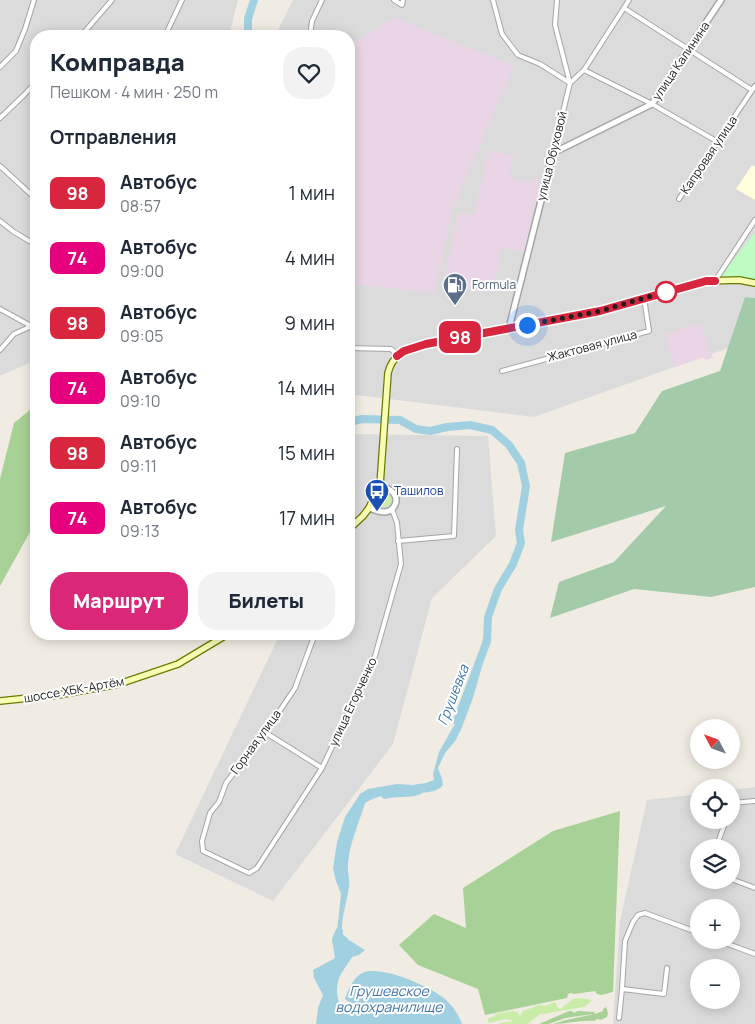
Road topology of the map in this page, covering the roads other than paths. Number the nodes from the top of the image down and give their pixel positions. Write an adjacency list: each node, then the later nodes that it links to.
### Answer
1 (34, 0): 16 (street)
2 (112, 0): 12 (street)
3 (182, 0): 13 (street)
4 (322, 0): 14 (street)
5 (394, 0): 6 (street)
6 (403, 0)
7 (494, 0): 18 (street)
8 (557, 0): 18 (street)
9 (629, 0): 11 (street)
10 (722, 0): 15 (street, улица Калинина)
11 (624, 8): 15 (street); 17 (street)
12 (86, 30)
13 (168, 30)
14 (311, 30)
15 (688, 50): 20 (street); 21 (street, улица Калинина)
16 (0, 66)
17 (584, 70): 18 (street); 21 (street)
18 (570, 83): 24 (street, улица Обуховой)
19 (30, 88): 22 (street)
20 (754, 88): 23 (street, Капровая улица)
21 (652, 104): 23 (street); 24 (street, улица Калинина)
22 (0, 118)
23 (718, 142): 27 (street, Капровая улица)
24 (553, 153): 37 (street, улица Обуховой)
25 (0, 166): 26 (street)
26 (30, 194)
27 (679, 199)
28 (755, 220): 31 (street)
29 (0, 221): 30 (street)
30 (30, 241)
31 (715, 281): 32 (main road); 33 (main road)
32 (755, 283)
33 (644, 298): 37 (main road); 41 (street, Жактовая улица)
34 (0, 309): 35 (street)
35 (30, 325)
36 (30, 326): 39 (street)
37 (509, 328): 40 (main road)
38 (355, 348): 40 (street)
39 (0, 350)
40 (397, 356): 43 (main road)
41 (502, 371)
42 (457, 450): 47 (street)
43 (380, 485): 44 (main road); 45 (street)
44 (369, 508): 45 (street); 46 (main road)
45 (392, 509): 47 (street, улица Егорченко)
46 (355, 523)
47 (398, 541): 52 (street, улица Егорченко)
48 (218, 640): 50 (main road, шоссе ХБК-Артём)
49 (313, 640): 51 (street, Горная улица)
50 (0, 701)
51 (263, 731): 52 (street); 55 (street, Горная улица)
52 (322, 768): 55 (street, улица Егорченко)
53 (755, 801): 54 (street)
54 (740, 802)
55 (249, 873)
56 (740, 883): 57 (street)
57 (755, 888)
58 (690, 930): 62 (street)
59 (740, 948): 60 (street)
60 (755, 954)
61 (667, 968): 62 (street)
62 (622, 989): 63 (street)
63 (619, 1018)

